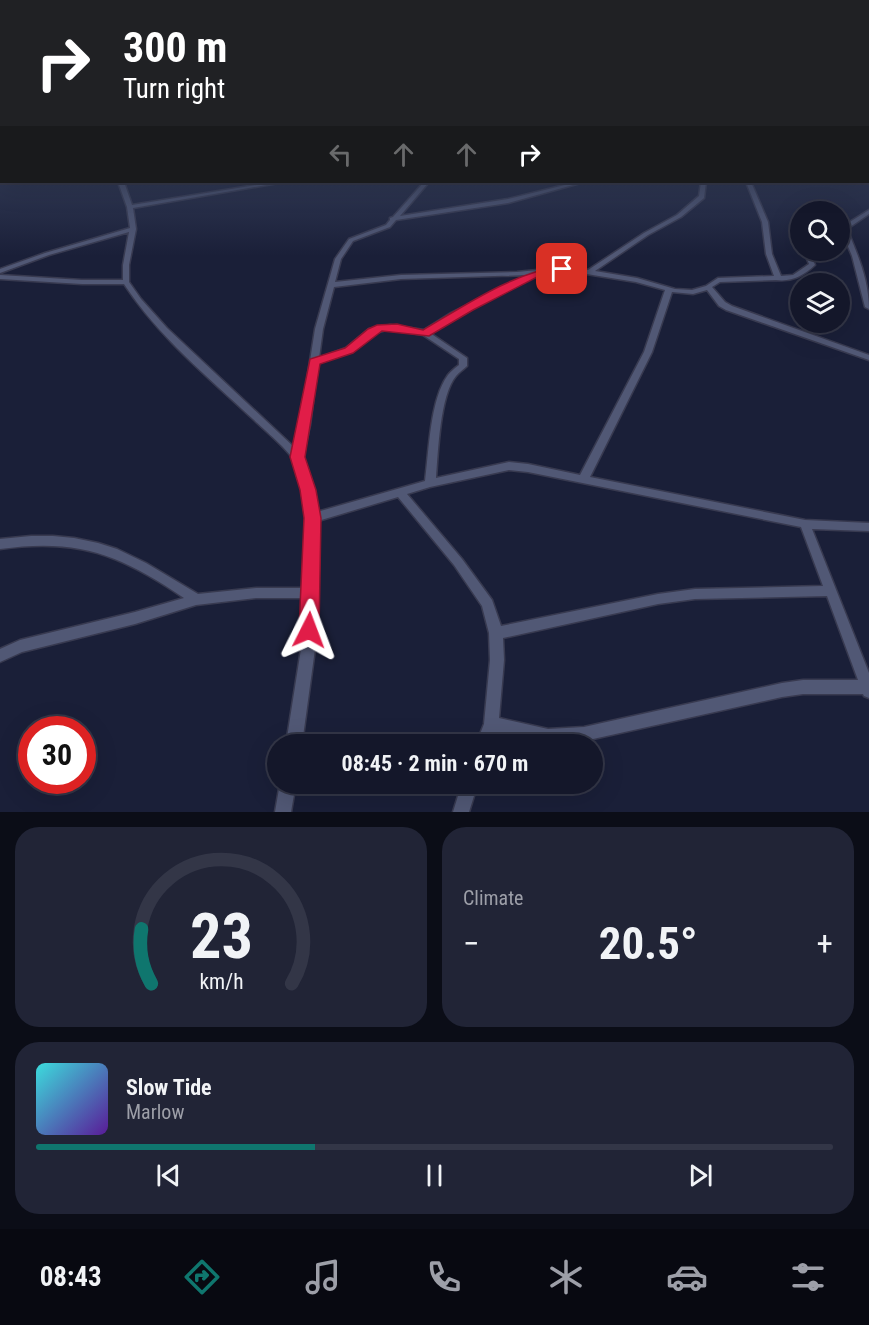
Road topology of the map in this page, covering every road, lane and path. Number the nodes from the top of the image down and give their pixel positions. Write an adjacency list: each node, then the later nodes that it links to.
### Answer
1 (121, 183): 7 (street)
2 (275, 183): 7 (street)
3 (425, 183): 9 (street)
4 (577, 183): 9 (street)
5 (703, 183): 16 (street)
6 (749, 183): 18 (street)
7 (130, 207): 11 (street)
8 (869, 212): 10 (street)
9 (393, 219): 20 (street)
10 (850, 225)
11 (133, 229): 14 (street); 19 (street)
12 (850, 246): 23 (street)
13 (810, 261): 18 (street)
14 (0, 271)
15 (541, 272): 16 (street); 20 (street); 24 (street)
16 (590, 272): 22 (street)
17 (0, 277): 19 (street)
18 (779, 279): 21 (street)
19 (126, 282): 27 (street)
20 (330, 285): 26 (street)
21 (708, 287): 22 (street); 25 (street)
22 (669, 290): 28 (street)
23 (869, 307)
24 (425, 333): 26 (street); 29 (street)
25 (869, 358)
26 (314, 362): 27 (street)
27 (298, 457): 31 (street)
28 (583, 480): 29 (street); 32 (street)
29 (430, 483): 30 (street)
30 (400, 492): 31 (street); 38 (street)
31 (313, 518): 36 (street)
32 (805, 524): 33 (street); 35 (street)
33 (869, 527)
34 (0, 544): 37 (street)
35 (831, 591): 38 (street); 40 (street)
36 (312, 593): 37 (street); 42 (street)
37 (196, 600): 39 (street)
38 (496, 633): 41 (street)
39 (0, 656)
40 (868, 689): 41 (street)
41 (491, 724): 43 (street)
42 (295, 734)
43 (488, 734)
44 (286, 794): 46 (street)
45 (466, 794): 47 (street)
46 (283, 812)
47 (460, 812)

